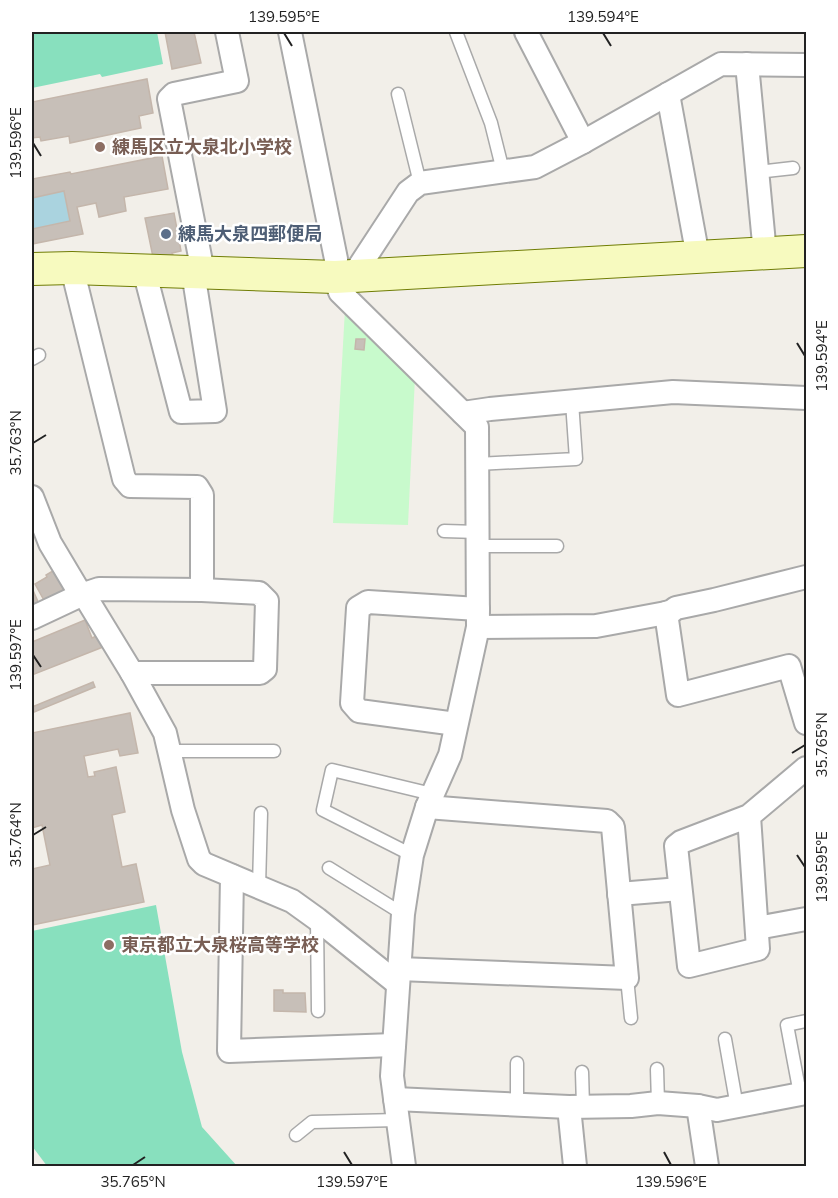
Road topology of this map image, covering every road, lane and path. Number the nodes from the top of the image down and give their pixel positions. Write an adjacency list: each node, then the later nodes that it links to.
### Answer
1 (227, 32): 20 (street)
2 (290, 32): 21 (street)
3 (456, 32): 11 (lane)
4 (526, 32): 9 (street)
5 (747, 64): 6 (street); 8 (street); 12 (street)
6 (807, 65)
7 (398, 94): 13 (lane)
8 (668, 94): 9 (street); 16 (street)
9 (583, 142): 11 (street)
10 (793, 168): 12 (lane)
11 (503, 171): 13 (street)
12 (758, 172): 15 (street)
13 (420, 183): 21 (street)
14 (807, 251): 15 (street)
15 (765, 254): 16 (street)
16 (698, 257): 21 (street)
17 (72, 268): 18 (street); 19 (street); 31 (street)
18 (32, 269)
19 (144, 270): 20 (street); 20 (street)
20 (198, 272): 21 (street)
21 (344, 276): 24 (street)
22 (807, 398): 23 (street)
23 (572, 402): 24 (street); 25 (lane)
24 (463, 413): 25 (street)
25 (477, 464): 28 (street)
26 (32, 497): 32 (street)
27 (444, 531): 28 (lane)
28 (478, 539): 29 (lane); 35 (street)
29 (557, 546)
30 (807, 577): 33 (street)
31 (202, 590): 32 (street); 36 (street)
32 (81, 596): 34 (street); 36 (street)
33 (666, 613): 35 (street); 37 (street)
34 (32, 618)
35 (478, 618): 38 (street); 38 (street)
36 (132, 673): 39 (street)
37 (807, 723)
38 (456, 724): 42 (street)
39 (170, 751): 40 (lane); 47 (street)
40 (274, 751)
41 (807, 768): 44 (street)
42 (430, 801): 45 (street); 45 (lane); 50 (street)
43 (261, 813): 48 (lane)
44 (749, 816): 49 (street); 54 (street)
45 (412, 855): 51 (street)
46 (328, 868): 51 (lane)
47 (232, 876): 48 (street); 61 (street)
48 (259, 886): 52 (street)
49 (680, 889): 50 (street); 54 (street)
50 (619, 894): 56 (street)
51 (403, 914): 55 (street)
52 (317, 919): 55 (street); 57 (lane)
53 (807, 919): 54 (street)
54 (758, 928)
55 (399, 976): 56 (street); 61 (street)
56 (627, 978): 58 (lane)
57 (318, 1011)
58 (631, 1018)
59 (807, 1021): 65 (lane)
60 (725, 1039): 70 (lane)
61 (394, 1045): 71 (street)
62 (517, 1063): 67 (lane)
63 (657, 1069): 66 (lane)
64 (582, 1072): 69 (lane)
65 (803, 1094): 70 (street)
66 (658, 1103): 68 (street); 69 (street)
67 (517, 1105): 69 (street); 71 (street)
68 (698, 1106): 70 (street); 75 (street)
69 (576, 1107): 74 (street)
70 (737, 1107)
71 (396, 1109): 72 (lane); 73 (street)
72 (296, 1135)
73 (404, 1167)
74 (575, 1167)
75 (707, 1167)

